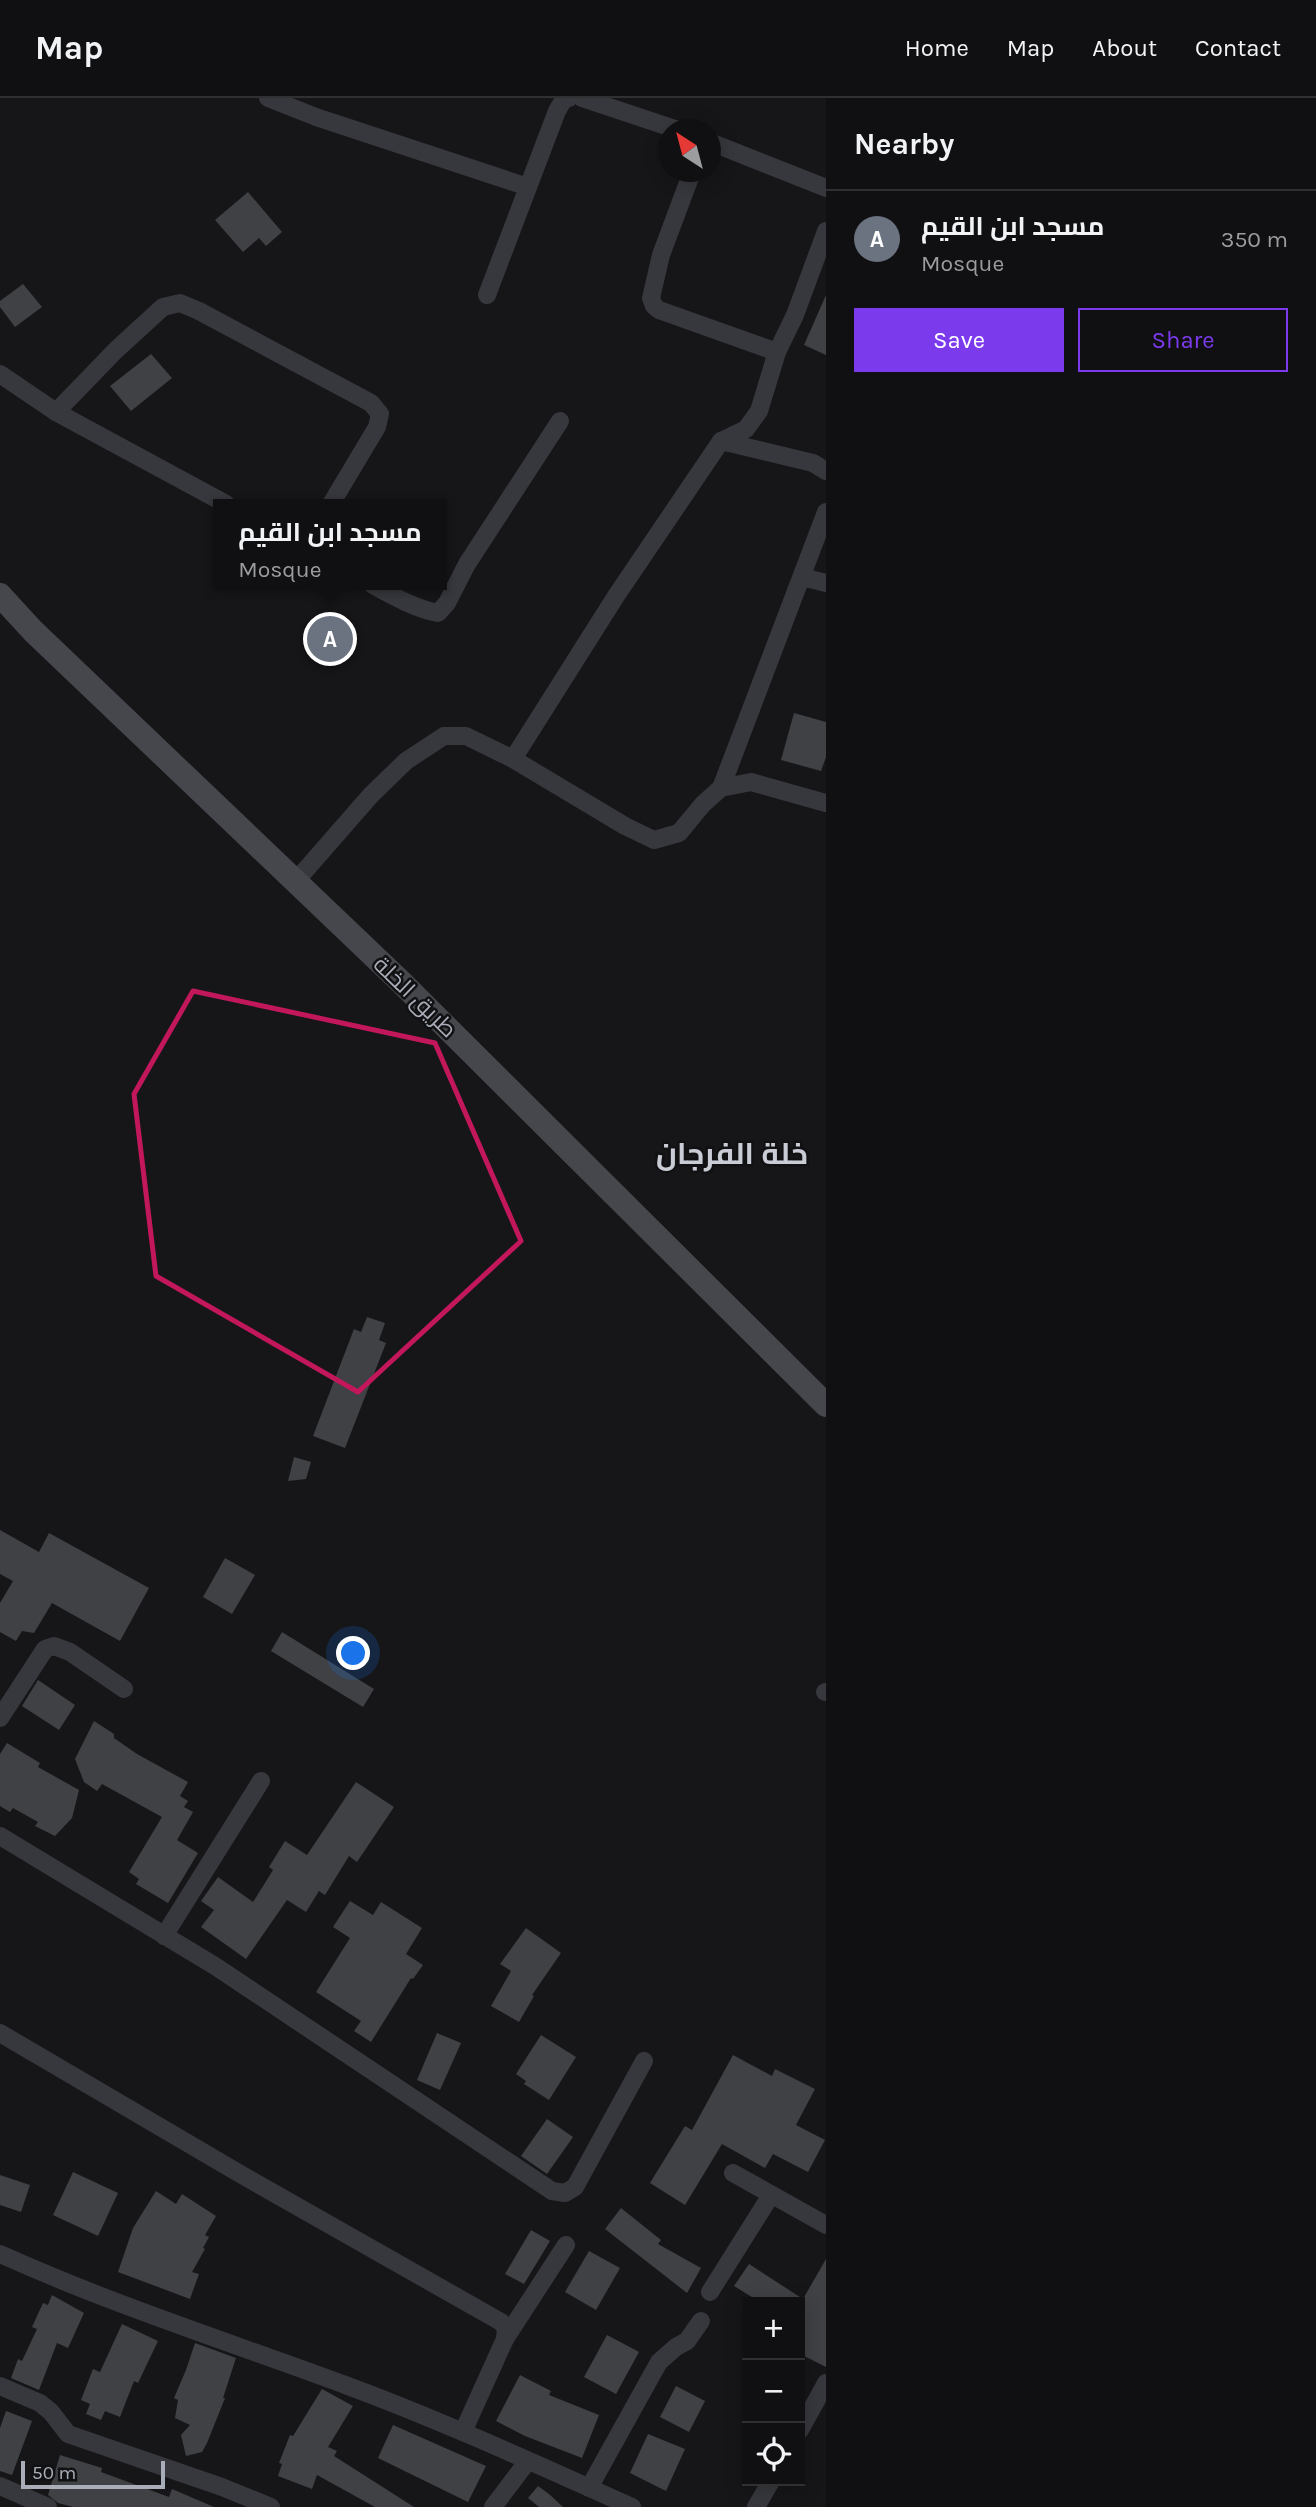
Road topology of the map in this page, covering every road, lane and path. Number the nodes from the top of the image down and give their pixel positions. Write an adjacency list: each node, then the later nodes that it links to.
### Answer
1 (268, 98): 7 (street)
2 (569, 98): 7 (street)
3 (582, 98): 4 (street)
4 (658, 123)
5 (721, 146): 8 (street)
6 (688, 182): 11 (street)
7 (528, 187): 10 (street)
8 (826, 188)
9 (826, 231): 11 (street)
10 (487, 295)
11 (777, 352): 15 (street)
12 (0, 374): 13 (street)
13 (56, 412): 17 (street); 18 (street)
14 (560, 421): 22 (street)
15 (721, 441): 16 (street); 24 (street)
16 (826, 471)
17 (217, 499)
18 (334, 499)
19 (826, 512): 20 (street)
20 (802, 577): 21 (street); 25 (street)
21 (826, 583)
22 (383, 590)
23 (0, 595): 27 (street, طريق الخلة)
24 (513, 759): 25 (street); 27 (street)
25 (721, 788): 26 (street)
26 (826, 803)
27 (295, 882): 28 (street, طريق الخلة)
28 (826, 1405)
29 (124, 1689): 30 (street)
30 (0, 1718)
31 (261, 1781): 33 (street)
32 (0, 1836): 33 (street)
33 (164, 1936): 35 (street)
34 (0, 2033): 43 (street)
35 (644, 2061)
36 (733, 2174): 37 (street)
37 (771, 2195): 38 (street); 41 (street)
38 (826, 2225)
39 (566, 2245): 43 (street)
40 (0, 2254): 47 (street)
41 (710, 2292)
42 (701, 2321): 51 (street)
43 (505, 2339): 47 (street)
44 (826, 2383): 46 (street)
45 (0, 2386): 53 (street)
46 (804, 2423)
47 (463, 2431): 48 (street)
48 (527, 2462): 51 (street); 54 (street)
49 (0, 2486): 52 (street)
50 (768, 2486): 56 (street)
51 (589, 2488): 55 (street)
52 (48, 2507)
53 (271, 2507)
54 (493, 2507)
55 (632, 2507)
56 (757, 2507)

